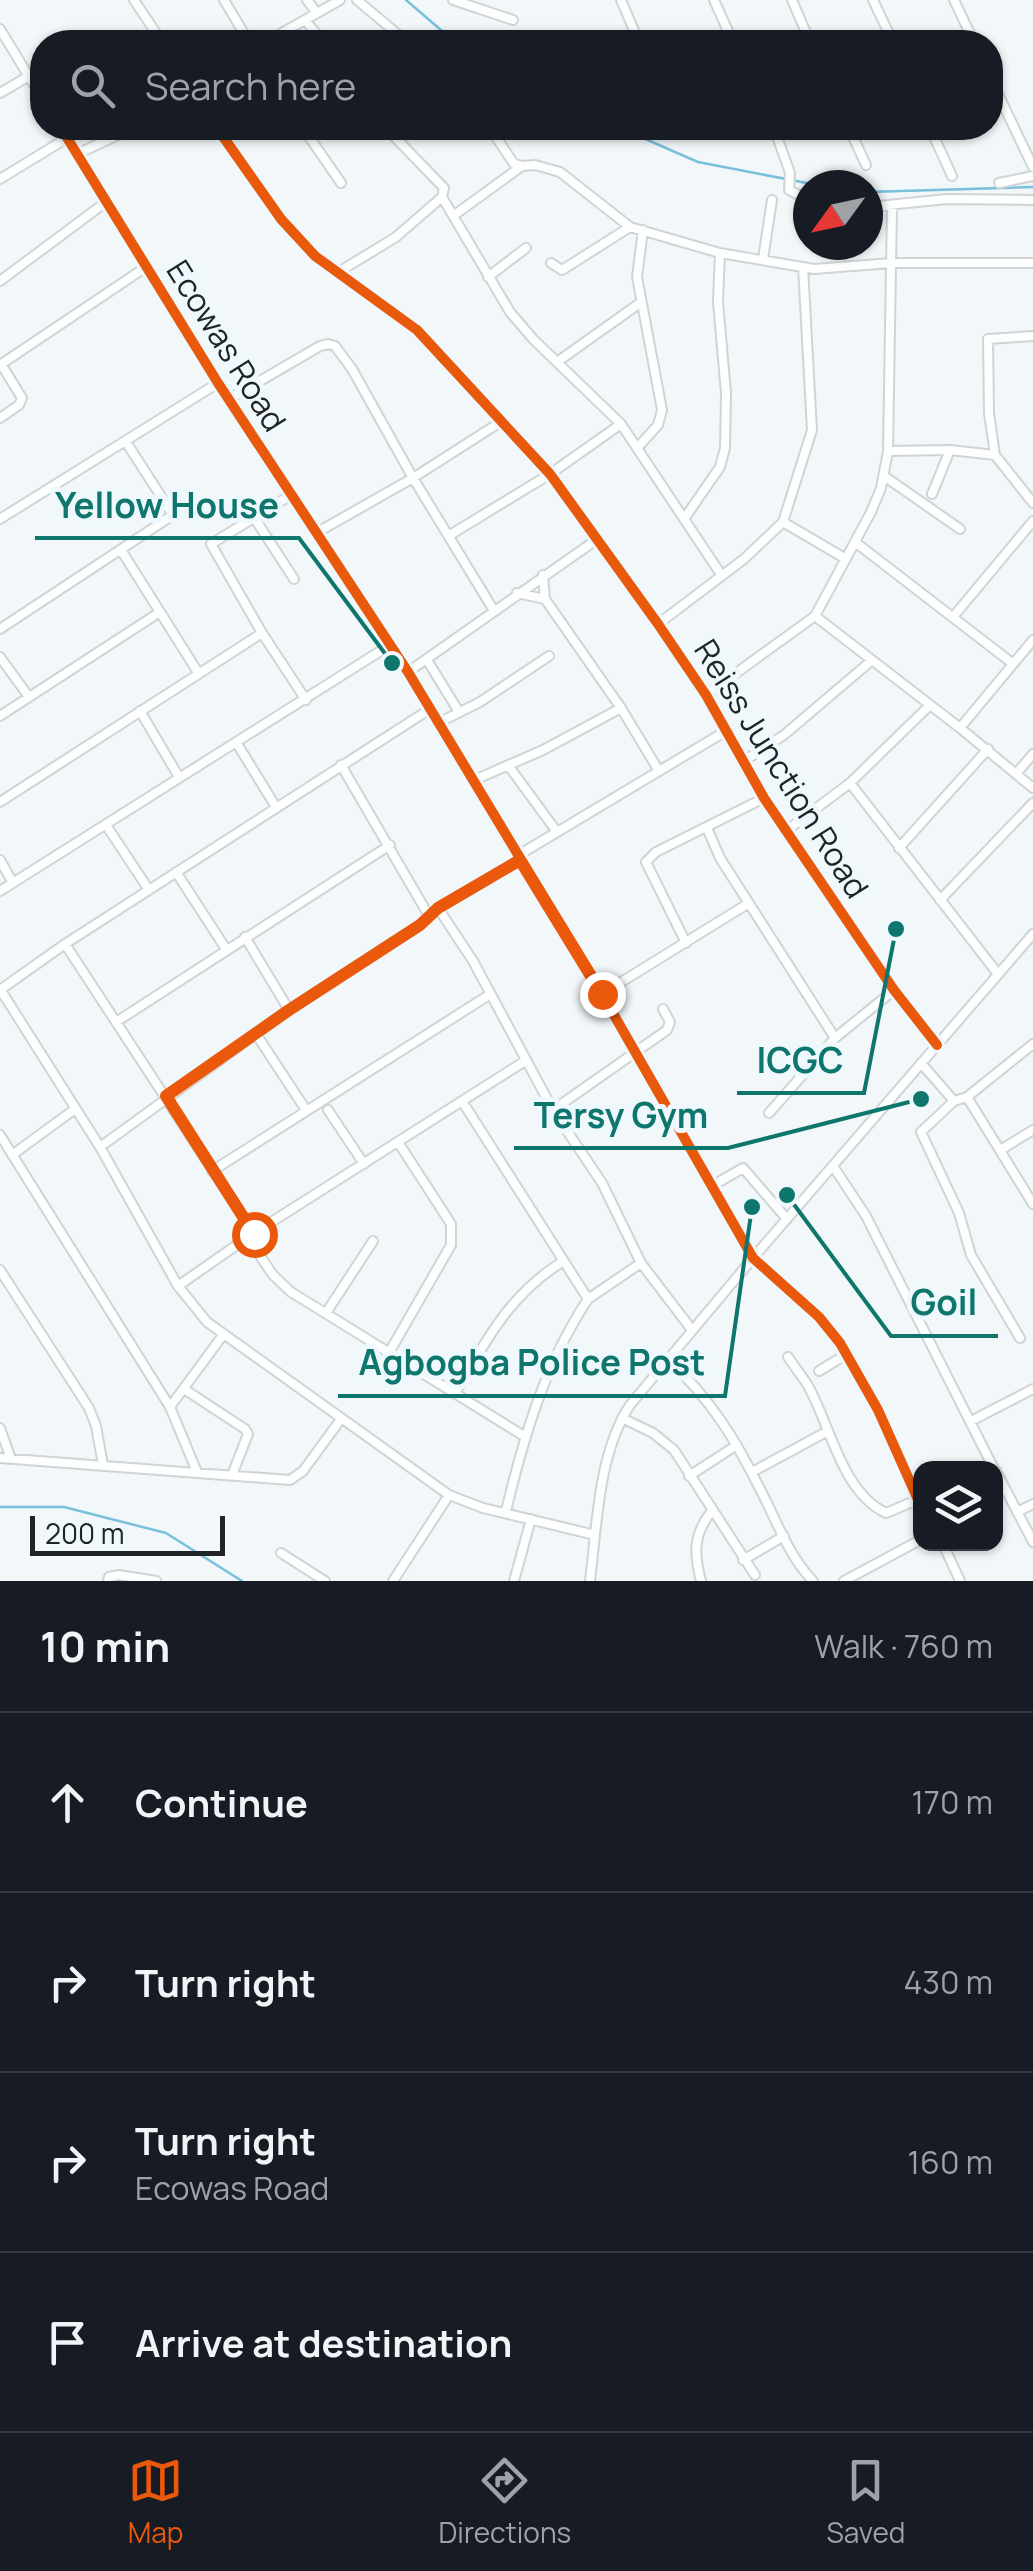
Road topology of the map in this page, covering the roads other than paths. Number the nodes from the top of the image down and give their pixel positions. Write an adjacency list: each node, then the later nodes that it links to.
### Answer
1 (134, 0): 16 (street)
2 (224, 0): 17 (street)
3 (307, 0): 12 (street)
4 (340, 0): 12 (street)
5 (357, 0): 20 (street)
6 (453, 0): 14 (street)
7 (621, 0): 21 (street)
8 (714, 0): 22 (street)
9 (792, 0): 23 (street)
10 (873, 0): 24 (street)
11 (954, 0): 25 (street)
12 (318, 13): 13 (street)
13 (305, 20): 18 (street); 19 (street)
14 (513, 20)
15 (0, 29): 26 (street)
16 (154, 30)
17 (242, 30)
18 (287, 30)
19 (313, 30)
20 (393, 30)
21 (634, 30)
22 (728, 30)
23 (805, 30)
24 (887, 30)
25 (968, 30)
26 (29, 76): 27 (street)
27 (0, 93)
28 (1003, 104): 42 (street)
29 (65, 140): 45 (street)
30 (69, 140): 39 (street, Ecowas Road)
31 (108, 140): 39 (street)
32 (225, 140): 66 (street, Reiss Junction Road)
33 (312, 140): 46 (street)
34 (396, 140): 49 (street)
35 (498, 140): 41 (street)
36 (779, 140): 48 (street)
37 (855, 140): 40 (street)
38 (936, 140): 43 (street)
39 (77, 154): 52 (street, Ecowas Road)
40 (866, 165)
41 (522, 166): 55 (street); 56 (street)
42 (1033, 166)
43 (952, 176)
44 (1033, 176): 47 (street)
45 (0, 180)
46 (341, 183)
47 (999, 183)
48 (793, 193)
49 (442, 197): 55 (street); 66 (street)
50 (772, 200): 60 (street)
51 (1033, 200): 54 (street)
52 (106, 202): 64 (street, Ecowas Road); 68 (street)
53 (883, 206): 54 (street)
54 (892, 206): 62 (street)
55 (453, 216): 67 (street)
56 (630, 227): 57 (street); 61 (street)
57 (643, 230): 59 (street); 69 (street)
58 (526, 248): 67 (street)
59 (720, 253): 60 (street); 91 (street)
60 (763, 260): 65 (street)
61 (551, 263)
62 (890, 263): 63 (street); 65 (street); 81 (street)
63 (1033, 263)
64 (146, 267): 72 (street); 73 (street, Ecowas Road)
65 (802, 267): 93 (street)
66 (337, 274): 76 (street, Reiss Junction Road)
67 (488, 278): 71 (street)
68 (0, 281)
69 (640, 303): 71 (street); 79 (street)
70 (1033, 336): 82 (street)
71 (557, 362): 77 (street)
72 (1, 365): 75 (street)
73 (218, 383): 74 (street, Ecowas Road); 78 (street)
74 (229, 399): 85 (street); 87 (street, Ecowas Road)
75 (0, 418)
76 (502, 421): 83 (street, Reiss Junction Road); 85 (street)
77 (621, 424): 79 (street); 83 (street)
78 (126, 442): 89 (street); 99 (street)
79 (638, 447): 91 (street)
80 (950, 450): 81 (street); 82 (street); 86 (street)
81 (888, 451): 84 (street)
82 (995, 455): 88 (street)
83 (550, 474): 96 (street); 97 (street, Reiss Junction Road)
84 (884, 476): 94 (street); 98 (street)
85 (412, 478): 95 (street); 96 (street)
86 (932, 494)
87 (291, 495): 90 (street); 95 (street, Ecowas Road)
88 (1033, 502)
89 (0, 518)
90 (255, 519): 103 (street); 112 (street)
91 (684, 519): 102 (street)
92 (1033, 521): 109 (street)
93 (783, 522): 100 (street); 102 (street)
94 (960, 529)
95 (316, 533): 114 (street, Ecowas Road)
96 (450, 535): 106 (street)
97 (596, 540): 101 (street); 110 (street, Reiss Junction Road)
98 (855, 542): 100 (street); 109 (street)
99 (120, 550): 107 (street); 111 (street)
100 (846, 559): 108 (street)
101 (543, 576): 104 (street); 105 (street)
102 (722, 576): 110 (street)
103 (294, 579)
104 (517, 593): 105 (street); 106 (street)
105 (545, 600): 126 (street)
106 (493, 609): 117 (street)
107 (160, 612): 121 (street); 123 (street)
108 (815, 616): 118 (street); 122 (street)
109 (953, 618): 119 (street)
110 (658, 624): 122 (street, Reiss Junction Road)
111 (0, 629)
112 (262, 633): 121 (street); 124 (street)
113 (1033, 640): 119 (street)
114 (390, 646): 120 (street, Ecowas Road); 124 (street)
115 (549, 656): 129 (street)
116 (0, 657): 123 (street)
117 (426, 660): 120 (street); 129 (street)
118 (870, 661): 125 (street); 137 (street)
119 (1012, 663): 132 (street)
120 (408, 672): 127 (street, Ecowas Road)
121 (199, 674): 128 (street)
122 (706, 695): 133 (street, Reiss Junction Road)
123 (29, 697): 130 (street)
124 (306, 700): 134 (street)
125 (930, 705): 132 (street); 144 (street)
126 (621, 708): 138 (street); 140 (street)
127 (430, 709): 131 (street, Ecowas Road); 139 (street)
128 (140, 711): 142 (street); 147 (street)
129 (459, 712): 131 (street)
130 (0, 716)
131 (438, 723): 143 (street, Ecowas Road)
132 (960, 728): 135 (street)
133 (726, 730): 137 (street, Reiss Junction Road); 140 (street)
134 (236, 742): 142 (street); 149 (street)
135 (988, 749): 141 (street); 155 (street)
136 (1033, 754): 141 (street)
137 (744, 761): 146 (street, Reiss Junction Road)
138 (508, 765): 143 (street); 153 (street)
139 (340, 766): 149 (street); 154 (street)
140 (659, 772): 153 (street)
141 (1016, 774): 145 (street)
142 (180, 777): 150 (street)
143 (472, 781): 156 (street, Ecowas Road)
144 (850, 783): 152 (street); 155 (street)
145 (1033, 788)
146 (764, 798): 151 (street); 152 (street, Reiss Junction Road)
147 (0, 802)
148 (1033, 803): 162 (street)
149 (276, 807): 158 (street)
150 (106, 824): 159 (street); 160 (street)
151 (706, 828): 163 (street); 168 (street)
152 (786, 831): 173 (street, Reiss Junction Road)
153 (557, 832): 156 (street)
154 (390, 846): 165 (street); 167 (street)
155 (899, 848): 162 (street)
156 (519, 858): 164 (street); 174 (street, Ecowas Road)
157 (0, 860): 159 (street)
158 (176, 872): 160 (street); 170 (street)
159 (14, 883): 161 (street)
160 (148, 890): 169 (street)
161 (0, 891)
162 (940, 900): 171 (street)
163 (750, 904): 168 (street); 180 (street)
164 (438, 908): 165 (street); 175 (street)
165 (429, 916): 177 (street)
166 (1033, 934): 171 (street)
167 (246, 937): 170 (street); 177 (street)
168 (686, 943): 174 (street)
169 (65, 944): 172 (street); 178 (street)
170 (226, 949): 178 (street)
171 (998, 974): 182 (street)
172 (0, 990): 190 (street)
173 (894, 990): 180 (street); 182 (street, Reiss Junction Road)
174 (602, 994): 183 (street, Ecowas Road)
175 (489, 995): 184 (street); 191 (street)
176 (663, 1009): 183 (street)
177 (289, 1010): 179 (street)
178 (116, 1022): 186 (street)
179 (256, 1034): 186 (street); 191 (street)
180 (835, 1038): 194 (street)
181 (1033, 1044): 187 (street)
182 (937, 1045): 185 (street)
183 (636, 1053): 193 (street); 204 (street, Ecowas Road)
184 (525, 1061): 188 (street); 193 (street)
185 (921, 1063): 189 (street); 202 (street)
186 (166, 1096): 198 (street); 203 (street)
187 (967, 1097): 189 (street); 199 (street)
188 (462, 1101): 197 (street); 210 (street)
189 (954, 1102): 218 (street)
190 (76, 1109): 198 (street); 200 (street)
191 (306, 1110): 203 (street)
192 (328, 1110): 201 (street)
193 (553, 1110): 211 (street)
194 (769, 1112)
195 (1033, 1130): 199 (street)
196 (0, 1135): 200 (street)
197 (398, 1142): 201 (street); 219 (street)
198 (100, 1148): 213 (street)
199 (1002, 1149): 205 (street)
200 (12, 1155): 227 (street)
201 (364, 1164): 207 (street)
202 (833, 1166): 206 (street); 230 (street)
203 (212, 1171): 207 (street)
204 (712, 1186): 206 (street); 209 (street, Ecowas Road)
205 (1033, 1204)
206 (786, 1219): 209 (street)
207 (251, 1236): 213 (street); 215 (street)
208 (373, 1241): 215 (street)
209 (753, 1258): 216 (street); 220 (street, Ecowas Road)
210 (562, 1262): 214 (street); 226 (street)
211 (641, 1263): 214 (street); 216 (street)
212 (0, 1270): 238 (street)
213 (178, 1286): 217 (street)
214 (588, 1299): 233 (street)
215 (326, 1312): 219 (street)
216 (692, 1330): 222 (street)
217 (223, 1335): 224 (street); 228 (street)
218 (1020, 1338)
219 (390, 1351): 226 (street)
220 (847, 1354): 223 (street); 244 (street, Ecowas Road)
221 (788, 1357): 232 (street)
222 (667, 1360): 229 (street); 234 (street)
223 (819, 1372)
224 (184, 1389): 227 (street); 241 (street)
225 (1033, 1389): 230 (street)
226 (455, 1394): 233 (street)
227 (170, 1407): 239 (street)
228 (341, 1418): 241 (street); 245 (street)
229 (622, 1418): 242 (street); 252 (street)
230 (971, 1421): 237 (street)
231 (0, 1428): 236 (street)
232 (828, 1431): 240 (street); 246 (street)
233 (524, 1436): 248 (street)
234 (737, 1445): 240 (street); 242 (street)
235 (0, 1458): 236 (street)
236 (11, 1458): 238 (street)
237 (991, 1461)
238 (103, 1466): 239 (street)
239 (197, 1472): 241 (street)
240 (752, 1472): 253 (street)
241 (232, 1475)
242 (689, 1476): 249 (street)
243 (1003, 1485): 250 (street)
244 (913, 1489)
245 (448, 1495): 248 (street); 263 (street)
246 (913, 1504)
247 (1033, 1504): 250 (street)
248 (506, 1512): 251 (street)
249 (711, 1512): 258 (street); 266 (street)
250 (1017, 1512): 254 (street)
251 (531, 1518): 252 (street); 264 (street)
252 (595, 1535): 265 (street)
253 (784, 1536): 258 (street); 267 (street)
254 (1033, 1542)
255 (913, 1544): 268 (street)
256 (946, 1551): 269 (street)
257 (280, 1552): 262 (street)
258 (744, 1560): 259 (street)
259 (754, 1575)
260 (108, 1581): 261 (street)
261 (156, 1581)
262 (325, 1581)
263 (393, 1581)
264 (514, 1581)
265 (590, 1581)
266 (700, 1581)
267 (814, 1581)
268 (844, 1581)
269 (960, 1581)

